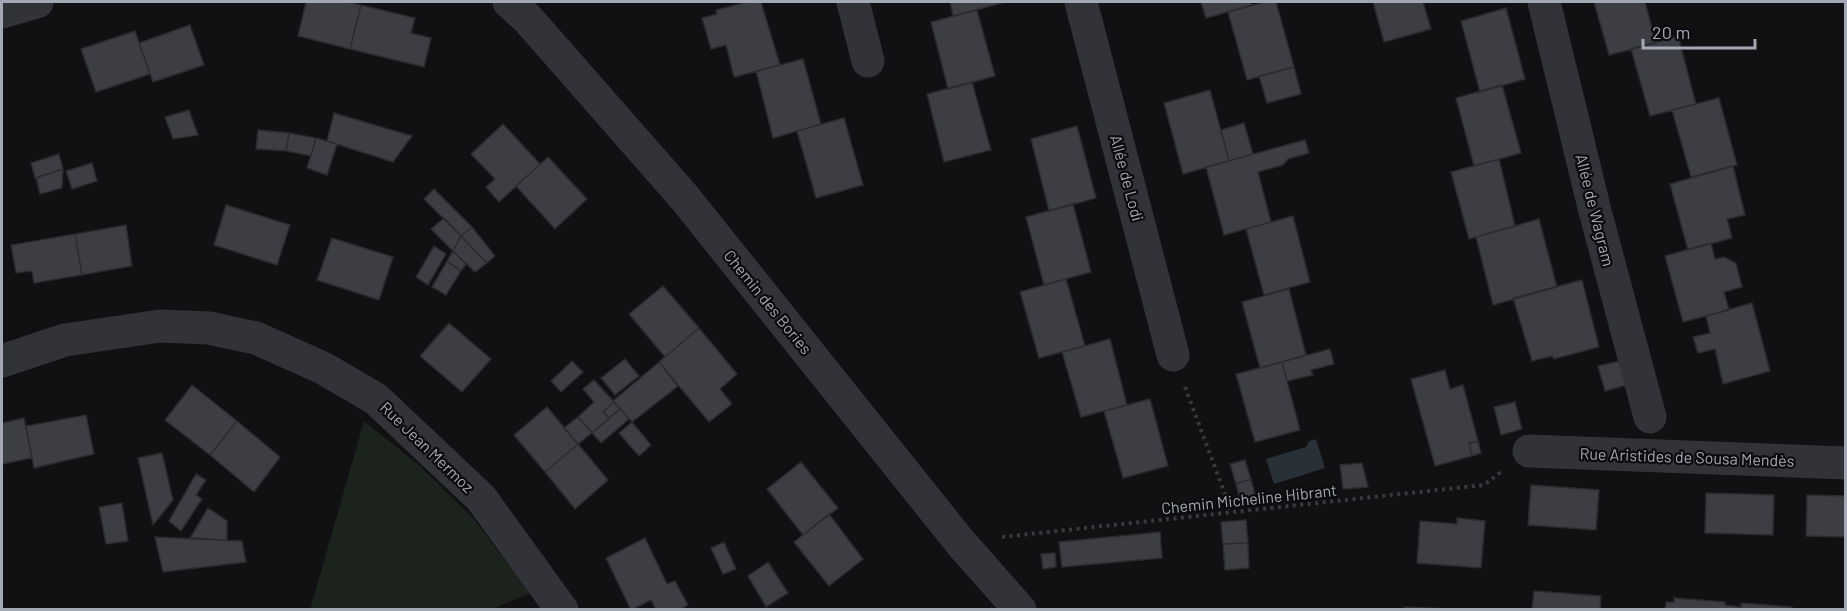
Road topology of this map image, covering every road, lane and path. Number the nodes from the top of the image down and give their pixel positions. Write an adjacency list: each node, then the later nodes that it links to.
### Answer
1 (37, 2): 6 (street)
2 (509, 2): 14 (street, Chemin des Bories)
3 (853, 2): 7 (street)
4 (1081, 2): 8 (street, Allée de Lodi)
5 (1544, 2): 10 (street, Allée de Wagram)
6 (2, 12)
7 (868, 61)
8 (1173, 355): 13 (path)
9 (2, 361): 15 (street, Rue Jean Mermoz)
10 (1650, 417)
11 (1530, 451): 12 (street, Rue Aristides de Sousa Mendès); 13 (path, Chemin Micheline Hibrant)
12 (1845, 463)
13 (1232, 513): 14 (path, Chemin Micheline Hibrant)
14 (960, 542): 16 (street, Chemin des Bories)
15 (556, 608)
16 (1020, 609)

